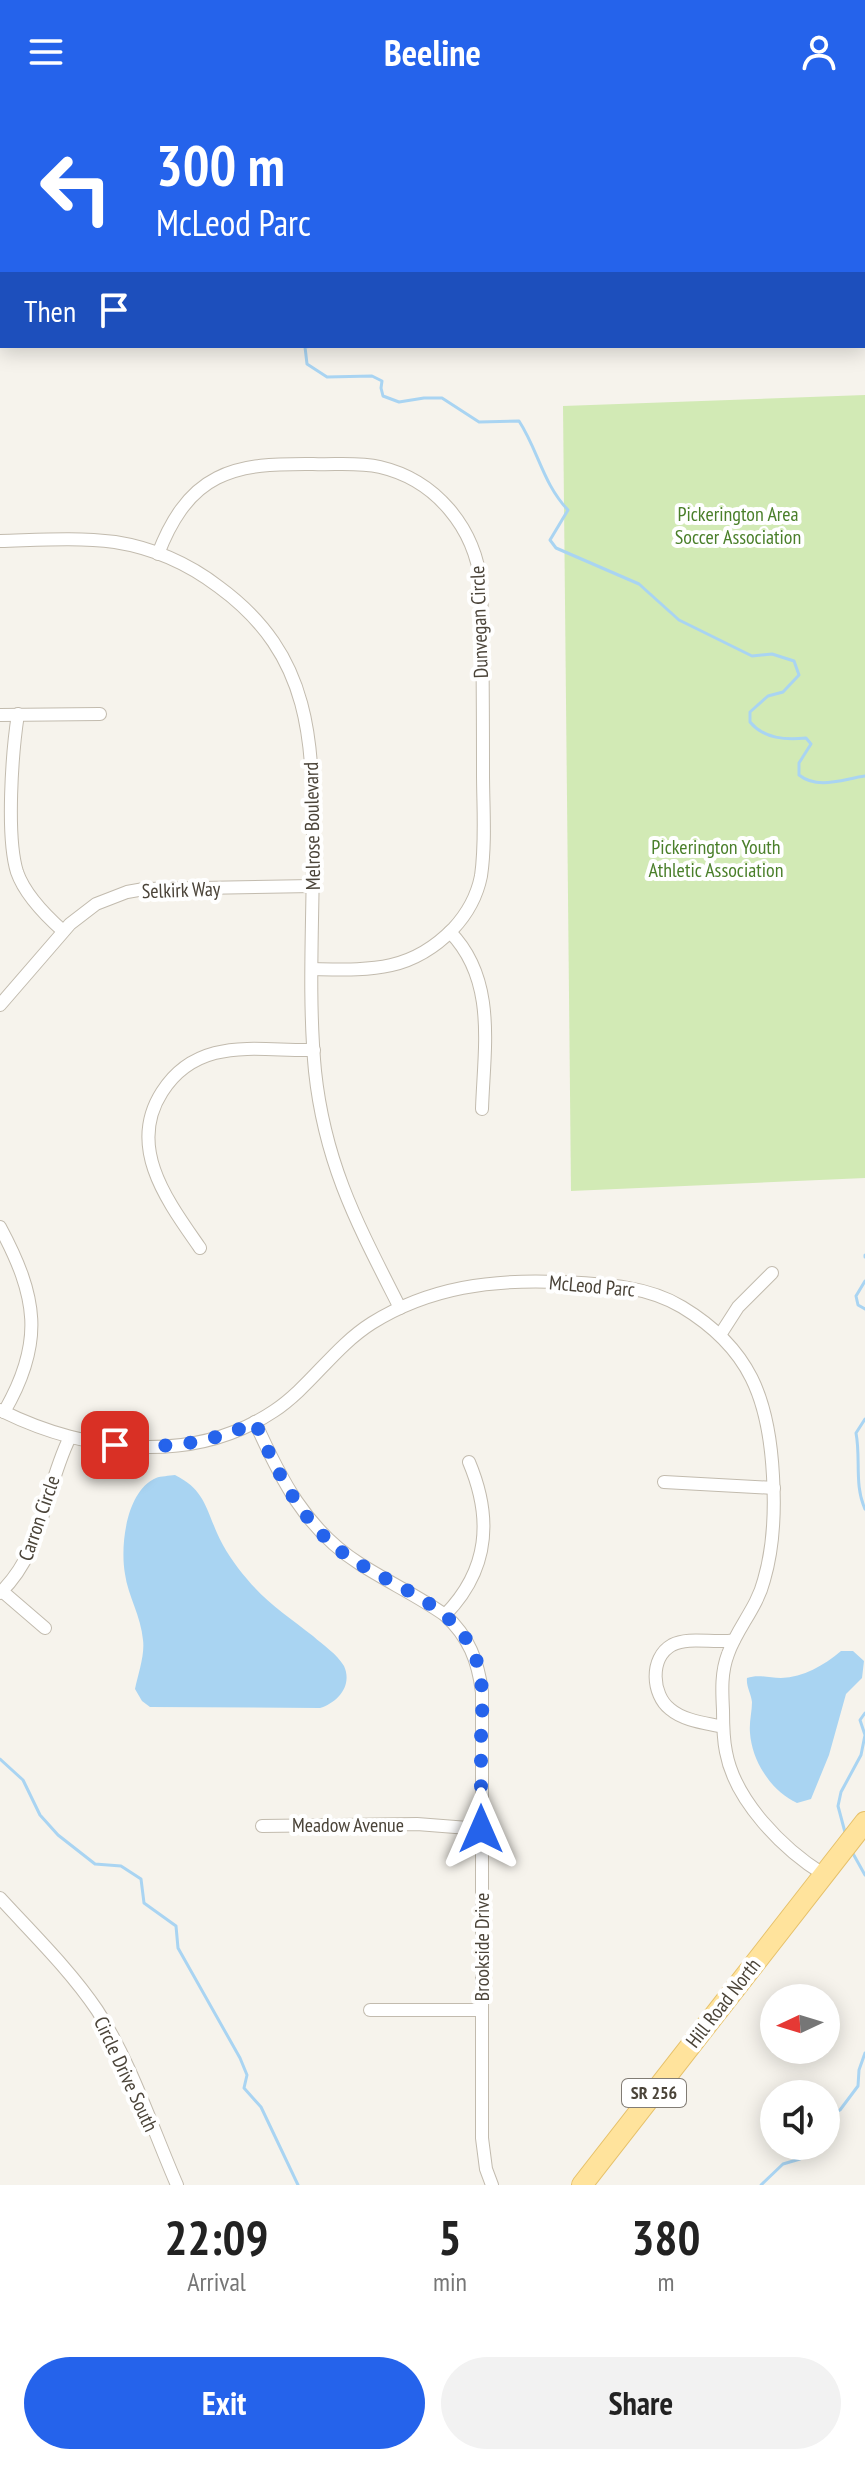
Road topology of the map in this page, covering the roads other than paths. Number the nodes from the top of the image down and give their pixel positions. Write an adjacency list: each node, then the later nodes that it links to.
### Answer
1 (0, 541): 2 (street, Melrose Boulevard)
2 (158, 554): 6 (street, Melrose Boulevard); 8 (street, Dunvegan Circle)
3 (18, 714): 4 (street); 5 (street); 7 (street)
4 (100, 714)
5 (0, 715)
6 (313, 886): 7 (street, Selkirk Way); 9 (street, Melrose Boulevard)
7 (63, 931): 10 (street, Selkirk Way)
8 (450, 932): 9 (street, Dunvegan Circle); 12 (street)
9 (312, 969): 11 (street, Melrose Boulevard)
10 (0, 1005)
11 (314, 1050): 14 (street); 16 (street, Melrose Boulevard)
12 (482, 1109)
13 (0, 1227): 18 (street)
14 (200, 1248)
15 (772, 1273): 17 (street)
16 (400, 1308): 17 (street, McLeod Parc); 19 (street, McLeod Parc)
17 (720, 1335): 23 (street, McLeod Parc)
18 (2, 1411): 20 (street, McLeod Parc)
19 (255, 1422): 20 (street, McLeod Parc); 25 (street, Brookside Drive)
20 (70, 1437): 24 (street, Carron Circle)
21 (469, 1462): 25 (street)
22 (664, 1482): 23 (street)
23 (774, 1488): 27 (street, McLeod Parc)
24 (1, 1592): 26 (street)
25 (445, 1615): 31 (street, Brookside Drive)
26 (45, 1628)
27 (734, 1640): 28 (street, McLeod Parc); 28 (street)
28 (723, 1727): 32 (street, McLeod Parc)
29 (864, 1824): 32 (main road, Hill Road North / SR 256)
30 (262, 1826): 31 (street, Meadow Avenue)
31 (481, 1829): 35 (street, Brookside Drive)
32 (823, 1874): 38 (main road, Hill Road North / SR 256)
33 (0, 1898): 36 (street, Circle Drive South)
34 (370, 2010): 35 (street)
35 (482, 2010): 37 (street, Brookside Drive)
36 (177, 2185)
37 (492, 2185)
38 (582, 2185)

